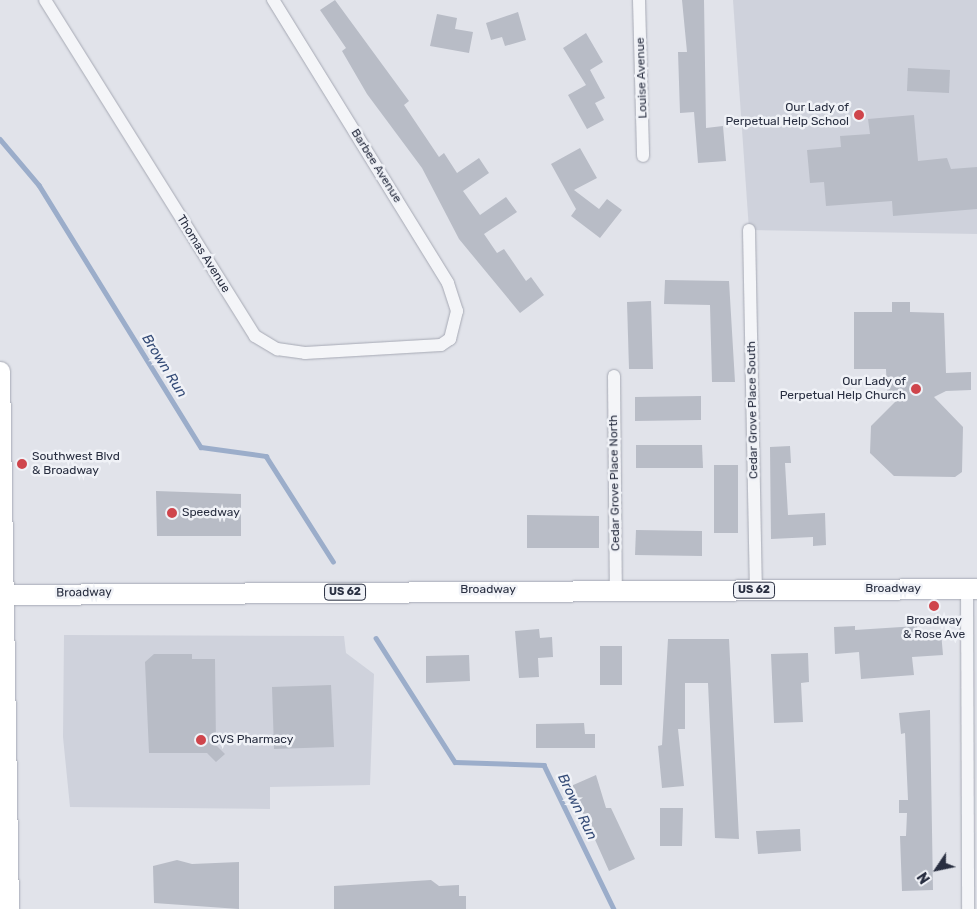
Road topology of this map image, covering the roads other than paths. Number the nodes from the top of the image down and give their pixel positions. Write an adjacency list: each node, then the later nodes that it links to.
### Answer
1 (45, 0): 6 (street, Thomas Avenue)
2 (273, 0): 6 (street, Barbee Avenue)
3 (639, 0): 4 (street, Louise Avenue)
4 (643, 156)
5 (749, 230): 11 (street, Cedar Grove Place South)
6 (450, 339)
7 (0, 371): 12 (street)
8 (614, 376): 9 (street, Cedar Grove Place North)
9 (616, 589): 11 (main road, Broadway / US 62); 12 (main road, Broadway / US 62)
10 (972, 589): 11 (main road, Broadway / US 62); 15 (street)
11 (756, 590)
12 (0, 595): 13 (street)
13 (2, 767): 14 (street)
14 (9, 909)
15 (968, 909)

